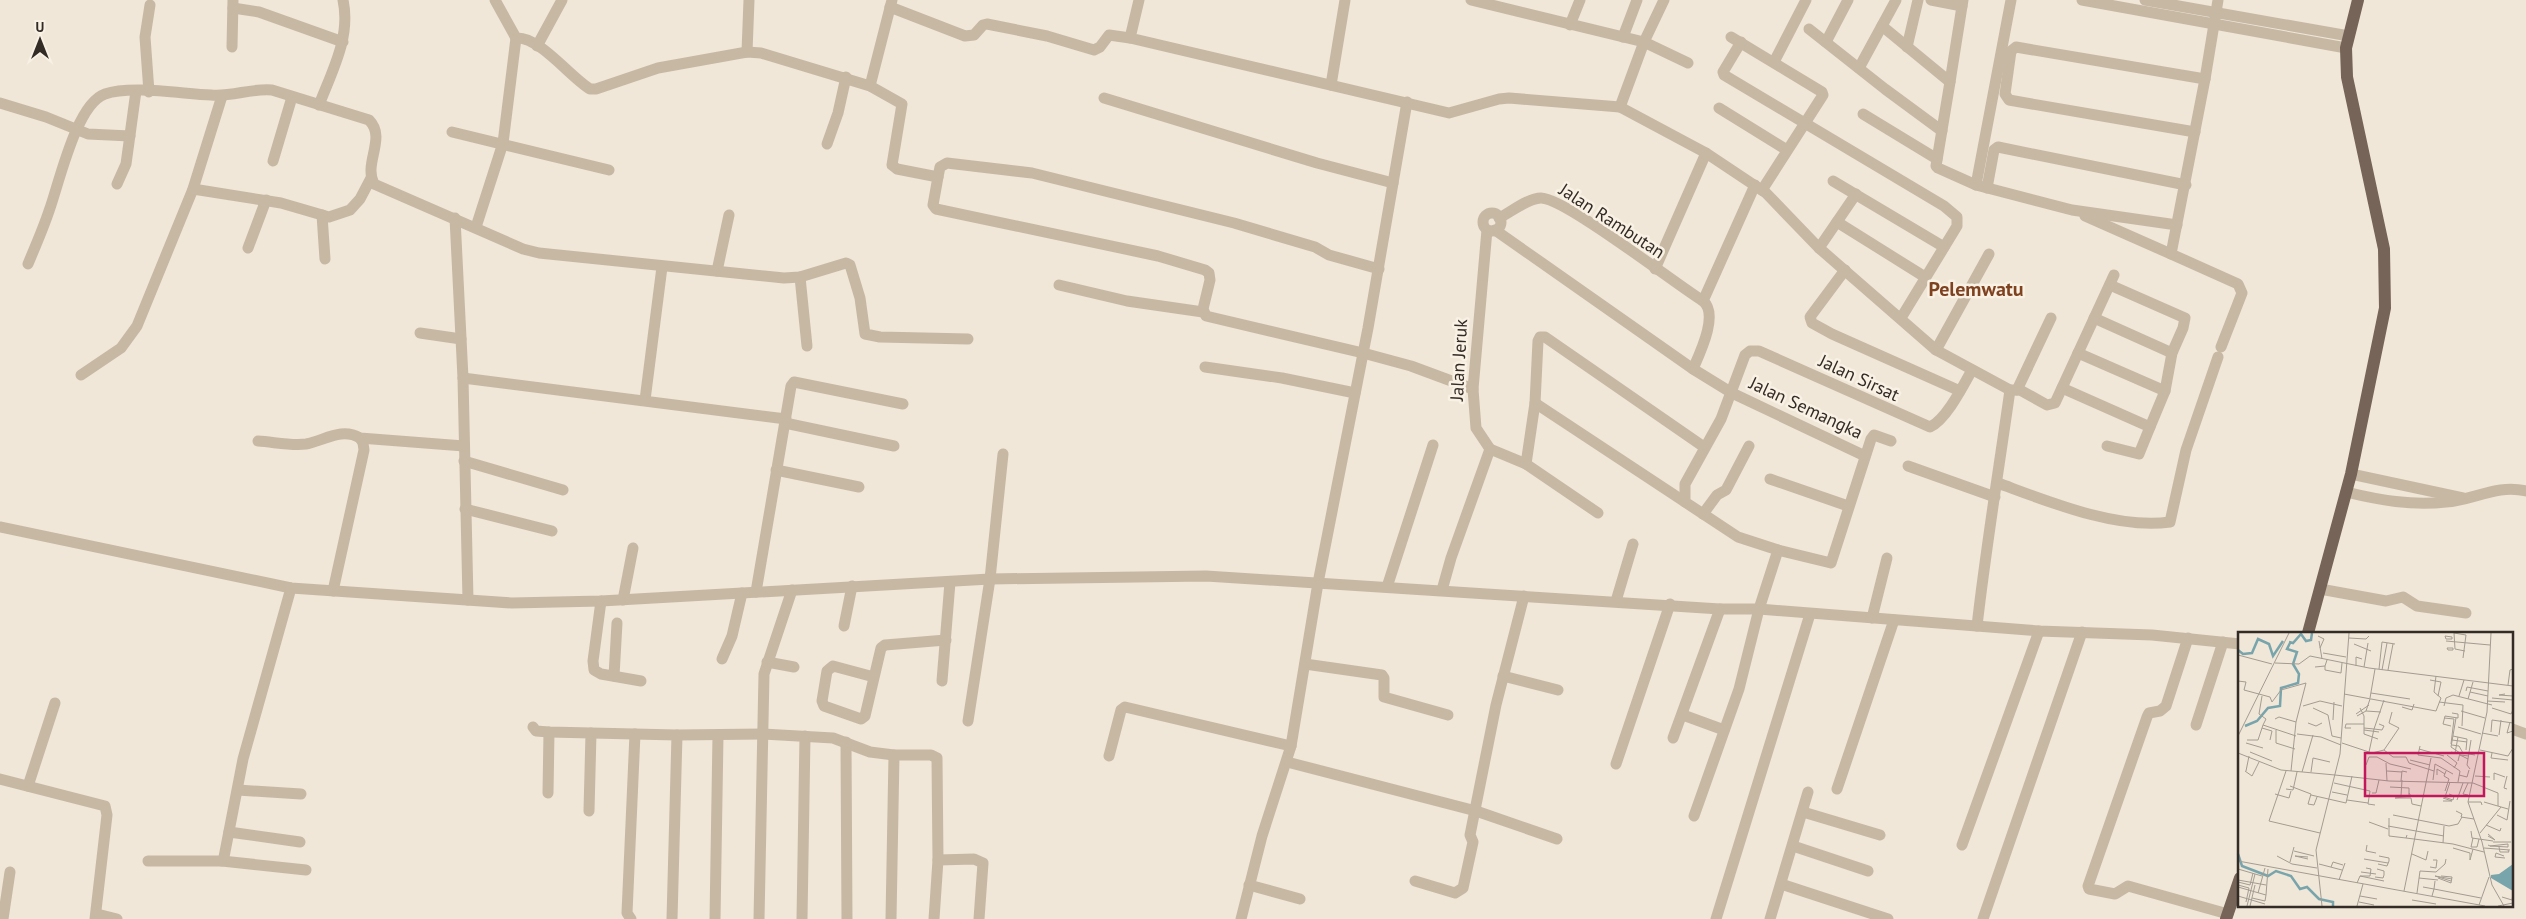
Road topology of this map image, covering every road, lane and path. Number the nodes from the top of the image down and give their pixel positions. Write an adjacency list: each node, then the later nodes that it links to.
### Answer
1 (343, 0): 32 (street)
2 (496, 0): 30 (street)
3 (562, 0): 37 (street)
4 (748, 0): 39 (street)
5 (1139, 0): 31 (street)
6 (1346, 0): 46 (street)
7 (1471, 0): 26 (street)
8 (1580, 0): 26 (street)
9 (1637, 0): 29 (street)
10 (1664, 0): 33 (street)
11 (1806, 0): 40 (street)
12 (1848, 0): 34 (street)
13 (1896, 0): 27 (street)
14 (1918, 0): 38 (street)
15 (1931, 0): 23 (street)
16 (2011, 0): 79 (street)
17 (2082, 0): 25 (street)
18 (2145, 0): 25 (street)
19 (2218, 0): 25 (street)
20 (2358, 0): 35 (main road)
21 (152, 2): 49 (street)
22 (891, 3): 31 (street); 47 (street)
23 (1963, 3): 45 (street)
24 (233, 4): 32 (street); 36 (street)
25 (2215, 19): 35 (street); 44 (street)
26 (1570, 25): 29 (street)
27 (1882, 26): 38 (street); 42 (street)
28 (1810, 29): 34 (street)
29 (1623, 37): 33 (street)
30 (516, 38): 37 (street); 65 (street)
31 (1130, 38): 46 (street)
32 (342, 42): 55 (street)
33 (1644, 42): 41 (street); 56 (street)
34 (1826, 42): 42 (street)
35 (2347, 42): 152 (main road)
36 (232, 46)
37 (537, 46): 39 (street)
38 (1907, 46): 45 (street)
39 (747, 52): 43 (street)
40 (1774, 62): 59 (street); 59 (street)
41 (1688, 63)
42 (1859, 68): 61 (street)
43 (846, 77): 47 (street); 66 (street)
44 (2205, 79): 63 (street); 63 (street)
45 (1950, 82): 61 (street)
46 (1331, 85): 53 (street)
47 (870, 86): 72 (street)
48 (136, 91): 49 (street); 60 (street); 64 (street)
49 (149, 92): 50 (street)
50 (222, 96): 51 (street); 80 (street)
51 (292, 97): 55 (street); 70 (street)
52 (1104, 98): 75 (street)
53 (1407, 102): 56 (street); 75 (street)
54 (0, 104): 60 (street)
55 (320, 105): 73 (street)
56 (1620, 107): 68 (street)
57 (1718, 108): 67 (street)
58 (1863, 114): 69 (street)
59 (1804, 124): 67 (street); 91 (street)
60 (78, 129): 64 (street); 97 (street)
61 (1942, 131): 69 (street)
62 (452, 132): 65 (street)
63 (2195, 132): 77 (street)
64 (130, 136): 76 (street)
65 (504, 143): 71 (street); 89 (street)
66 (827, 144)
67 (1787, 150): 78 (street)
68 (1706, 153): 78 (street); 100 (street)
69 (1937, 159): 79 (street)
70 (274, 161)
71 (609, 170)
72 (938, 177): 99 (street); 107 (street)
73 (371, 178): 84 (street); 86 (street)
74 (1833, 181): 81 (street)
75 (1393, 183): 99 (street)
76 (117, 184)
77 (2186, 185): 79 (street); 88 (street)
78 (1758, 187): 93 (street); 106 (street)
79 (1982, 187): 83 (street)
80 (194, 189): 82 (street); 122 (street)
81 (1856, 194): 87 (street); 91 (street)
82 (266, 200): 84 (street); 92 (street)
83 (2072, 210): 88 (street); 95 (street)
84 (322, 216): 96 (street)
85 (729, 216): 102 (street)
86 (455, 218): 89 (street); 112 (street)
87 (1837, 222): 93 (street); 103 (street)
88 (2177, 225): 95 (street)
89 (476, 227): 98 (street)
90 (1491, 230): 100 (street, Jalan Rambutan); 120 (street, Jalan Semangka); 125 (street, Jalan Jeruk)
91 (1944, 247): 103 (street)
92 (248, 248)
93 (1819, 248): 101 (street)
94 (1989, 254): 115 (street)
95 (2171, 254): 154 (street)
96 (325, 259)
97 (28, 264)
98 (662, 267): 102 (street); 131 (street)
99 (1378, 269): 116 (street)
100 (1655, 269): 106 (street, Jalan Rambutan)
101 (1845, 270): 108 (street); 126 (street)
102 (717, 271): 104 (street)
103 (1925, 277): 108 (street)
104 (800, 278): 113 (street); 114 (street)
105 (1059, 285): 107 (street)
106 (1703, 301): 120 (street)
107 (1203, 312): 116 (street)
108 (1901, 318): 115 (street)
109 (2051, 318): 127 (street)
110 (2094, 318): 117 (street); 118 (street); 118 (street)
111 (420, 333): 112 (street)
112 (461, 338): 123 (street)
113 (968, 339)
114 (807, 346)
115 (1936, 350): 121 (street)
116 (1363, 353): 125 (street); 130 (street)
117 (2078, 353): 124 (street); 128 (street)
118 (2172, 353): 128 (street)
119 (1206, 367): 130 (street)
120 (1693, 369): 129 (street, Jalan Semangka)
121 (1972, 370): 126 (street, Jalan Sirsat); 127 (street)
122 (81, 375)
123 (463, 378): 131 (street); 140 (street)
124 (2062, 388): 127 (street); 135 (street)
125 (1473, 389): 145 (street, Jalan Jeruk)
126 (1960, 390): 129 (street, Jalan Sirsat)
127 (2013, 390): 154 (street)
128 (2165, 390): 135 (street)
129 (1732, 393): 144 (street); 147 (street, Jalan Semangka)
130 (1355, 394): 174 (street)
131 (645, 400): 134 (street)
132 (1535, 403): 144 (street); 149 (street); 161 (street)
133 (903, 404): 134 (street)
134 (786, 421): 141 (street); 151 (street)
135 (2150, 427): 143 (street)
136 (360, 438): 137 (street); 140 (street); 181 (street)
137 (258, 441)
138 (1891, 441): 147 (street)
139 (1433, 445): 176 (street)
140 (464, 446): 148 (street)
141 (894, 446)
142 (1748, 446): 165 (street)
143 (2107, 446)
144 (1704, 447): 161 (street)
145 (1490, 448): 149 (street, Jalan Jeruk); 180 (street)
146 (1003, 454): 172 (street)
147 (1865, 456): 162 (street)
148 (464, 461): 156 (street); 163 (street)
149 (1526, 464): 164 (street, Jalan Jeruk)
150 (1908, 466): 159 (street)
151 (776, 470): 155 (street); 182 (street)
152 (2351, 474): 158 (main road); 160 (street)
153 (1770, 479): 162 (street)
154 (1998, 483): 159 (street)
155 (859, 487)
156 (563, 490)
157 (2526, 491): 160 (street)
158 (2346, 492): 160 (street); 178 (main road)
159 (1995, 497): 198 (street)
160 (2467, 499)
161 (1685, 502): 165 (street)
162 (1848, 506): 170 (street)
163 (465, 509): 167 (street); 185 (street)
164 (1598, 513)
165 (1702, 514): 170 (street)
166 (0, 527): 177 (street)
167 (552, 531)
168 (1633, 544): 188 (street)
169 (633, 548): 186 (street)
170 (1778, 550): 191 (street)
171 (1887, 558): 194 (street)
172 (990, 579): 173 (street); 174 (street); 219 (street)
173 (950, 582): 175 (street); 203 (street)
174 (1318, 583): 176 (street); 208 (street)
175 (852, 586): 179 (street); 197 (street)
176 (1387, 587): 180 (street)
177 (291, 588): 181 (street); 242 (street)
178 (2320, 589): 192 (street); 201 (main road)
179 (792, 590): 182 (street); 207 (street)
180 (1442, 590): 184 (street)
181 (333, 591): 185 (street)
182 (756, 592): 183 (street)
183 (742, 593): 186 (street); 206 (street)
184 (1524, 596): 188 (street); 211 (street)
185 (468, 600): 187 (street)
186 (623, 600): 187 (street)
187 (601, 601): 210 (street)
188 (1616, 601): 189 (street)
189 (1670, 604): 190 (street); 238 (street)
190 (1720, 609): 191 (street); 217 (street)
191 (1759, 609): 193 (street); 222 (street)
192 (2466, 613)
193 (1810, 614): 194 (street); 281 (street)
194 (1872, 618): 195 (street)
195 (1894, 620): 198 (street); 241 (street)
196 (616, 623): 210 (street)
197 (844, 626)
198 (1977, 626): 199 (street)
199 (2039, 630): 200 (street); 254 (street)
200 (2082, 632): 202 (street); 284 (street)
201 (2308, 632)
202 (2188, 638): 204 (street); 268 (street)
203 (946, 640): 212 (street); 214 (street)
204 (2223, 642): 205 (street); 220 (street)
205 (2238, 644)
206 (722, 659)
207 (767, 662): 209 (street); 227 (street)
208 (1304, 664): 218 (street); 234 (street)
209 (794, 667)
210 (614, 676): 213 (street)
211 (1503, 676): 215 (street); 247 (street)
212 (874, 677): 212 (street)
213 (641, 681)
214 (942, 681)
215 (1558, 690)
216 (55, 703): 240 (street)
217 (1682, 714): 222 (street); 232 (street)
218 (1448, 715)
219 (968, 721)
220 (2196, 725)
221 (533, 727): 224 (street)
222 (1724, 730): 249 (street)
223 (2514, 730): 228 (street)
224 (549, 732): 225 (street); 244 (street)
225 (591, 733): 226 (street); 246 (street)
226 (635, 734): 229 (street); 271 (street)
227 (763, 734): 230 (street); 231 (street); 274 (street)
228 (2526, 734)
229 (677, 735): 230 (street); 272 (street)
230 (718, 735): 273 (street)
231 (805, 736): 233 (street); 275 (street)
232 (1673, 738)
233 (846, 742): 235 (street); 276 (street)
234 (1291, 746): 236 (street); 237 (street)
235 (894, 755): 256 (street); 277 (street)
236 (1109, 756)
237 (1287, 762): 247 (street); 265 (street)
238 (1616, 764)
239 (0, 779): 240 (street)
240 (28, 786): 267 (street)
241 (1837, 789)
242 (238, 790): 245 (street); 250 (street)
243 (1808, 792): 248 (street)
244 (548, 793)
245 (301, 794)
246 (589, 811)
247 (1476, 812): 252 (street); 262 (street)
248 (1803, 812): 251 (street); 255 (street)
249 (1694, 816)
250 (229, 832): 253 (street); 258 (street)
251 (1880, 835)
252 (1557, 839)
253 (300, 842)
254 (1962, 845)
255 (1793, 846): 260 (street); 263 (street)
256 (938, 860): 278 (street); 279 (street)
257 (148, 861): 258 (street)
258 (222, 861): 259 (street)
259 (306, 870)
260 (1868, 871)
261 (10, 872): 269 (street)
262 (1415, 881)
263 (1781, 884): 282 (street); 283 (street)
264 (2238, 884): 268 (main road)
265 (1249, 885): 266 (street); 280 (street)
266 (1300, 899)
267 (96, 916): 270 (street)
268 (2227, 916)
269 (3, 919)
270 (117, 919)
271 (631, 919)
272 (672, 919)
273 (715, 919)
274 (759, 919)
275 (802, 919)
276 (847, 919)
277 (891, 919)
278 (934, 919)
279 (979, 919)
280 (1241, 919)
281 (1716, 919)
282 (1770, 919)
283 (1888, 919)
284 (1983, 919)

